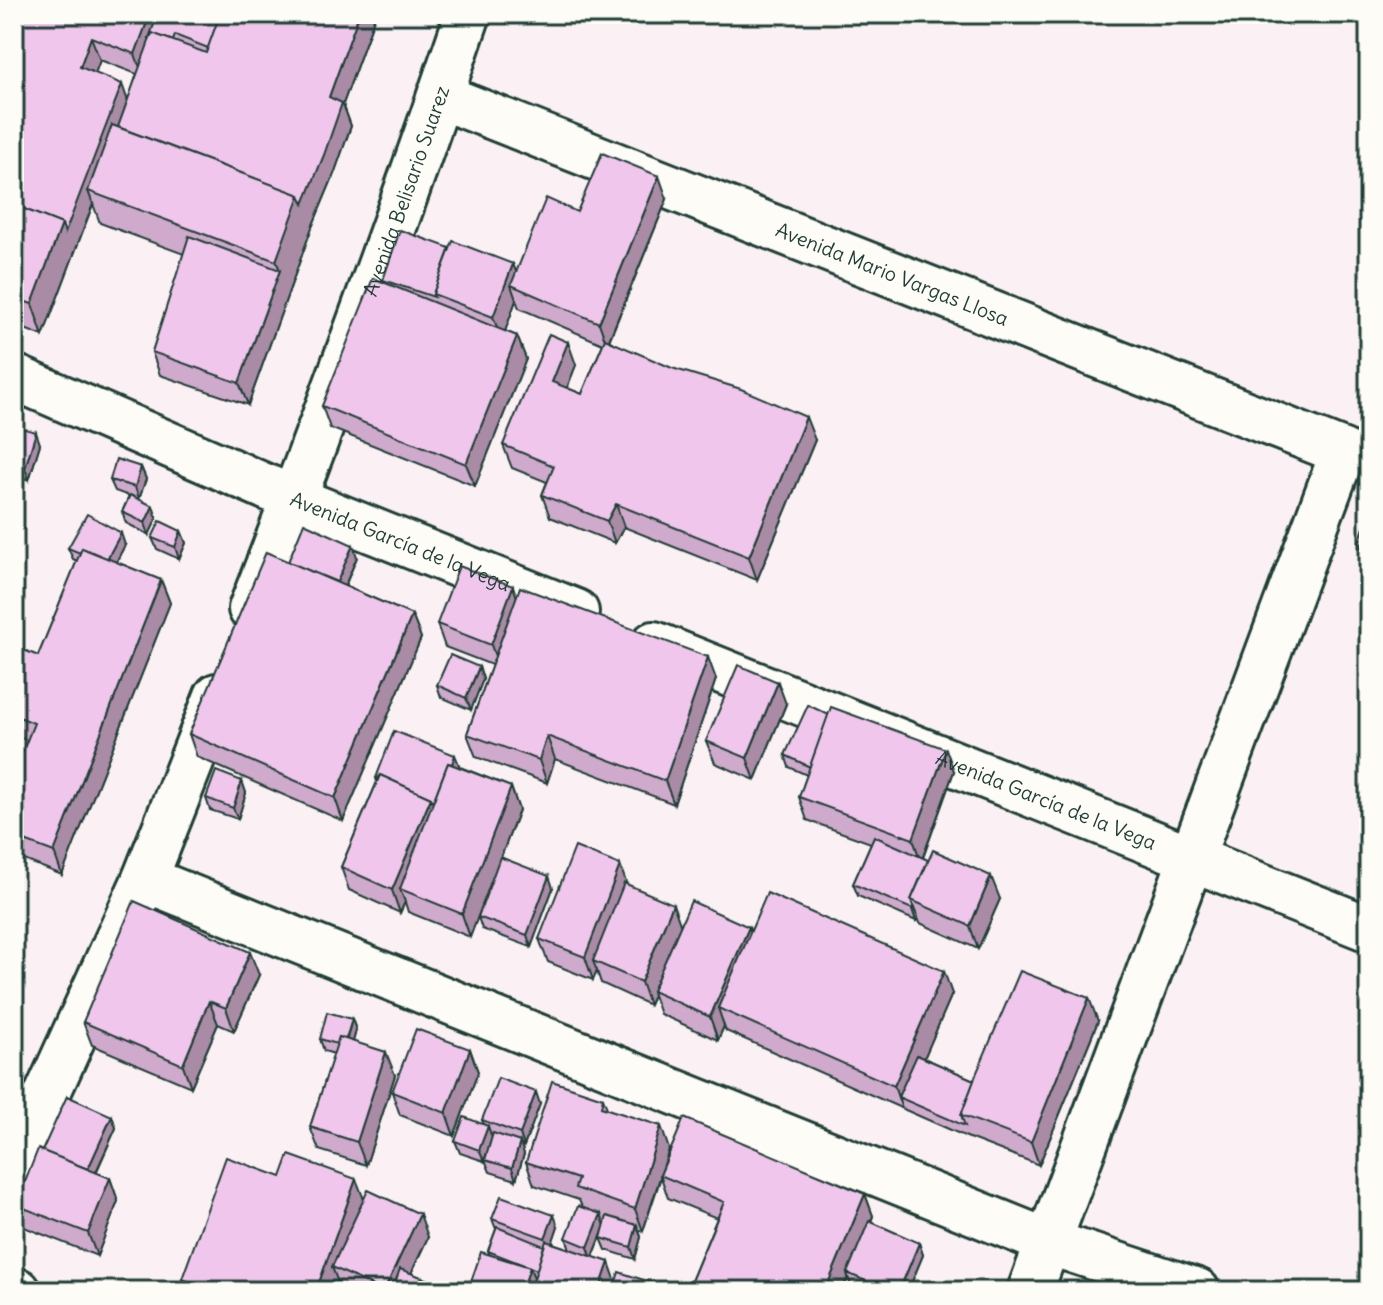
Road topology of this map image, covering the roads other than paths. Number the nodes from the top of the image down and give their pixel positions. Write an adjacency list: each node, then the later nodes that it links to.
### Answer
1 (468, 14): 2 (street, Avenida Belisario Suarez)
2 (440, 96): 4 (street, Avenida Belisario Suarez); 5 (street, Avenida Mario Vargas Llosa)
3 (14, 377): 4 (street, Avenida García de la Vega)
4 (294, 499): 5 (street, Avenida García de la Vega); 6 (street, Avenida Belisario Suarez)
5 (1191, 859): 7 (street, Avenida García de la Vega); 9 (street)
6 (145, 879): 8 (street, Avenida Belisario Suarez); 9 (street)
7 (1369, 929)
8 (14, 1167)
9 (1048, 1242): 10 (street); 11 (street)
10 (1030, 1291)
11 (1197, 1291)

